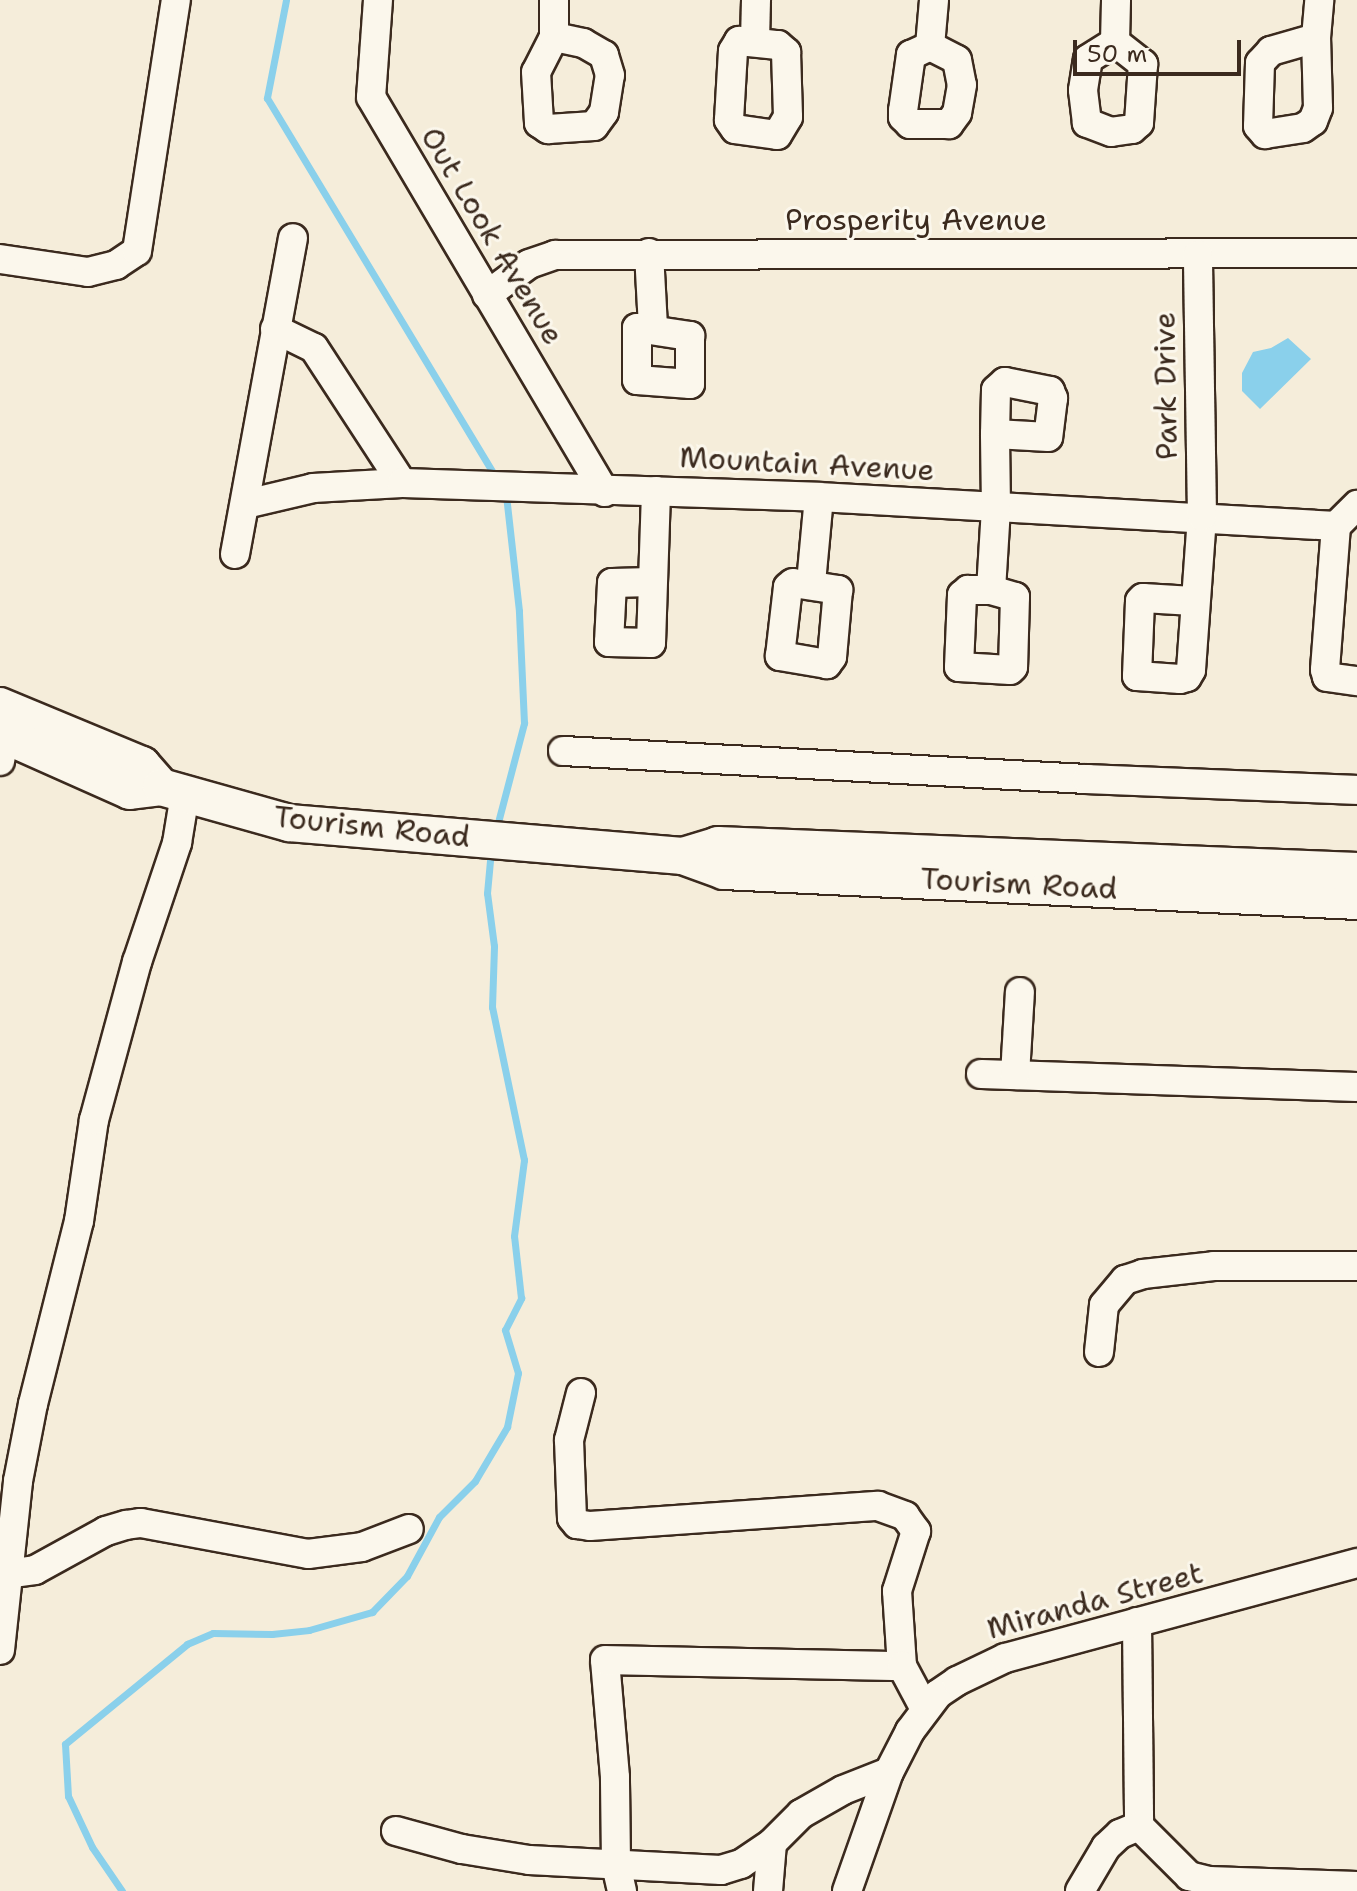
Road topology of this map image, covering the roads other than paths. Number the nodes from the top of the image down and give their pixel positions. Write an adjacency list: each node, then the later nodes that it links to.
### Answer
1 (176, 0): 17 (street)
2 (378, 0): 18 (street, Out Look Avenue)
3 (554, 0): 8 (street)
4 (756, 0): 10 (street)
5 (934, 0): 12 (street)
6 (1116, 0): 11 (street)
7 (1319, 0): 9 (street)
8 (554, 37): 8 (street)
9 (1316, 38): 9 (street)
10 (755, 41)
11 (1115, 42)
12 (930, 46)
13 (293, 238): 20 (street)
14 (649, 253): 16 (street, Prosperity Avenue); 18 (street, Prosperity Avenue); 19 (street)
15 (1357, 253): 16 (street, Prosperity Avenue)
16 (1198, 255): 29 (street, Park Drive)
17 (0, 259)
18 (487, 295): 24 (street, Out Look Avenue)
19 (653, 328)
20 (275, 329): 22 (street); 26 (street)
21 (995, 434): 21 (street); 28 (street)
22 (402, 483): 24 (street, Mountain Avenue); 26 (street, Mountain Avenue)
23 (656, 491): 24 (street, Mountain Avenue); 25 (street, Mountain Avenue); 32 (street)
24 (605, 492)
25 (819, 497): 28 (street, Mountain Avenue); 33 (street)
26 (246, 504): 31 (street)
27 (1357, 505): 30 (street)
28 (996, 508): 29 (street, Mountain Avenue); 34 (street)
29 (1202, 516): 30 (street, Mountain Avenue); 35 (street, Park Drive)
30 (1336, 526): 36 (street)
31 (235, 554)
32 (652, 582): 32 (street)
33 (811, 583)
34 (991, 590)
35 (1193, 601): 35 (street, Park Drive)
36 (1357, 681)
37 (3, 730): 39 (main road, Tourism Road)
38 (563, 751): 40 (street)
39 (173, 790): 41 (main road, Tourism Road); 53 (street)
40 (1357, 790)
41 (683, 856): 42 (main road, Tourism Road); 43 (main road, Tourism Road)
42 (1357, 871)
43 (1357, 901)
44 (1020, 992): 46 (street)
45 (981, 1074): 46 (street)
46 (1015, 1075): 47 (street)
47 (1357, 1087)
48 (1357, 1266): 49 (street)
49 (1099, 1352)
50 (581, 1393): 56 (street)
51 (409, 1529): 53 (street)
52 (1357, 1563): 54 (street, Miranda Street)
53 (7, 1574): 55 (street)
54 (1137, 1622): 57 (street, Miranda Street); 59 (street)
55 (0, 1650)
56 (902, 1666): 57 (street); 62 (street)
57 (925, 1709): 58 (street, Miranda Street)
58 (889, 1772): 61 (street); 65 (street, Miranda Street)
59 (1139, 1826): 63 (street); 66 (street)
60 (396, 1831): 62 (street)
61 (772, 1843): 62 (street); 64 (street)
62 (619, 1878)
63 (1357, 1886)
64 (768, 1891)
65 (847, 1891)
66 (1080, 1891)

